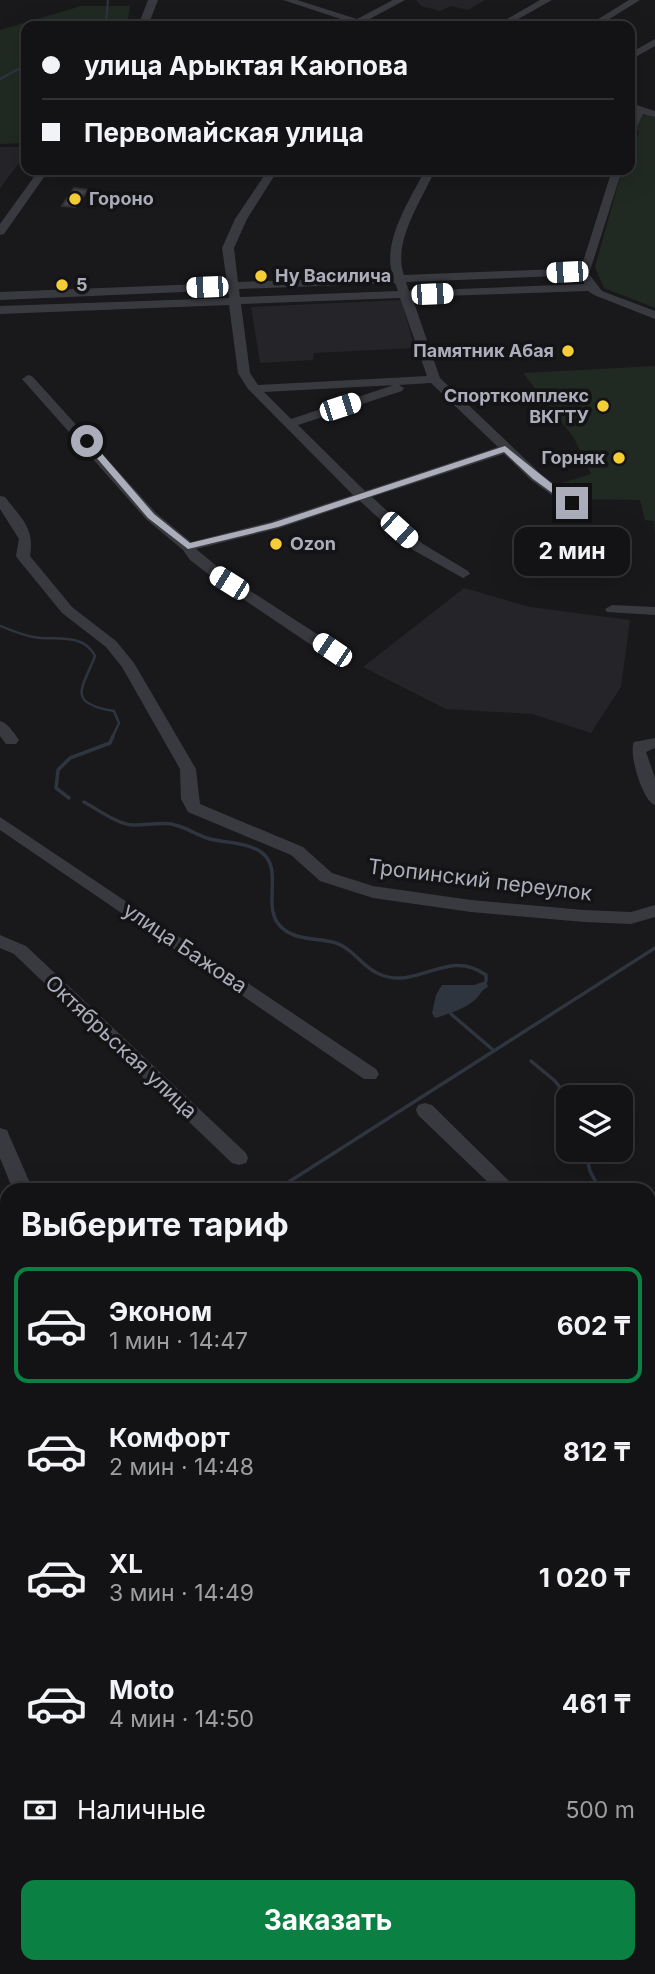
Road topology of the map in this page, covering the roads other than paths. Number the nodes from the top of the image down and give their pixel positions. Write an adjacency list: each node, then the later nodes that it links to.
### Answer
1 (153, 0): 6 (street)
2 (288, 0): 7 (street)
3 (400, 0): 8 (street)
4 (547, 0): 9 (street)
5 (635, 0): 10 (street)
6 (145, 21)
7 (355, 21)
8 (360, 21)
9 (508, 21)
10 (600, 21)
11 (655, 42): 12 (street)
12 (635, 54)
13 (635, 108): 14 (street)
14 (641, 110): 15 (street); 16 (street)
15 (655, 114)
16 (635, 117)
17 (40, 175): 21 (street)
18 (270, 175): 24 (street)
19 (428, 175): 23 (street)
20 (615, 175): 22 (street)
21 (0, 232)
22 (586, 271): 23 (street); 25 (street)
23 (399, 278): 24 (street); 26 (street)
24 (233, 286): 27 (street); 28 (street)
25 (591, 287): 26 (street); 30 (street)
26 (405, 295): 28 (street); 32 (street)
27 (0, 296)
28 (235, 302): 29 (street); 34 (street)
29 (0, 310)
30 (655, 315)
31 (28, 379): 40 (street)
32 (434, 379): 33 (street); 36 (street)
33 (410, 381): 34 (street); 35 (street)
34 (254, 389): 35 (street)
35 (289, 424): 37 (street)
36 (505, 449): 37 (street); 39 (street)
37 (361, 495): 40 (street); 41 (street)
38 (0, 500): 50 (street, Тропинский переулок)
39 (572, 503)
40 (188, 547): 44 (street)
41 (463, 574)
42 (612, 609): 43 (street)
43 (655, 611)
44 (338, 658)
45 (0, 726): 46 (street)
46 (11, 740)
47 (647, 744): 48 (street)
48 (655, 800)
49 (0, 822): 52 (street, улица Бажова)
50 (655, 911)
51 (0, 941): 55 (street, Октябрьская улица)
52 (370, 1074)
53 (425, 1110): 57 (street)
54 (0, 1135): 56 (street)
55 (239, 1158)
56 (20, 1183)
57 (501, 1183)

